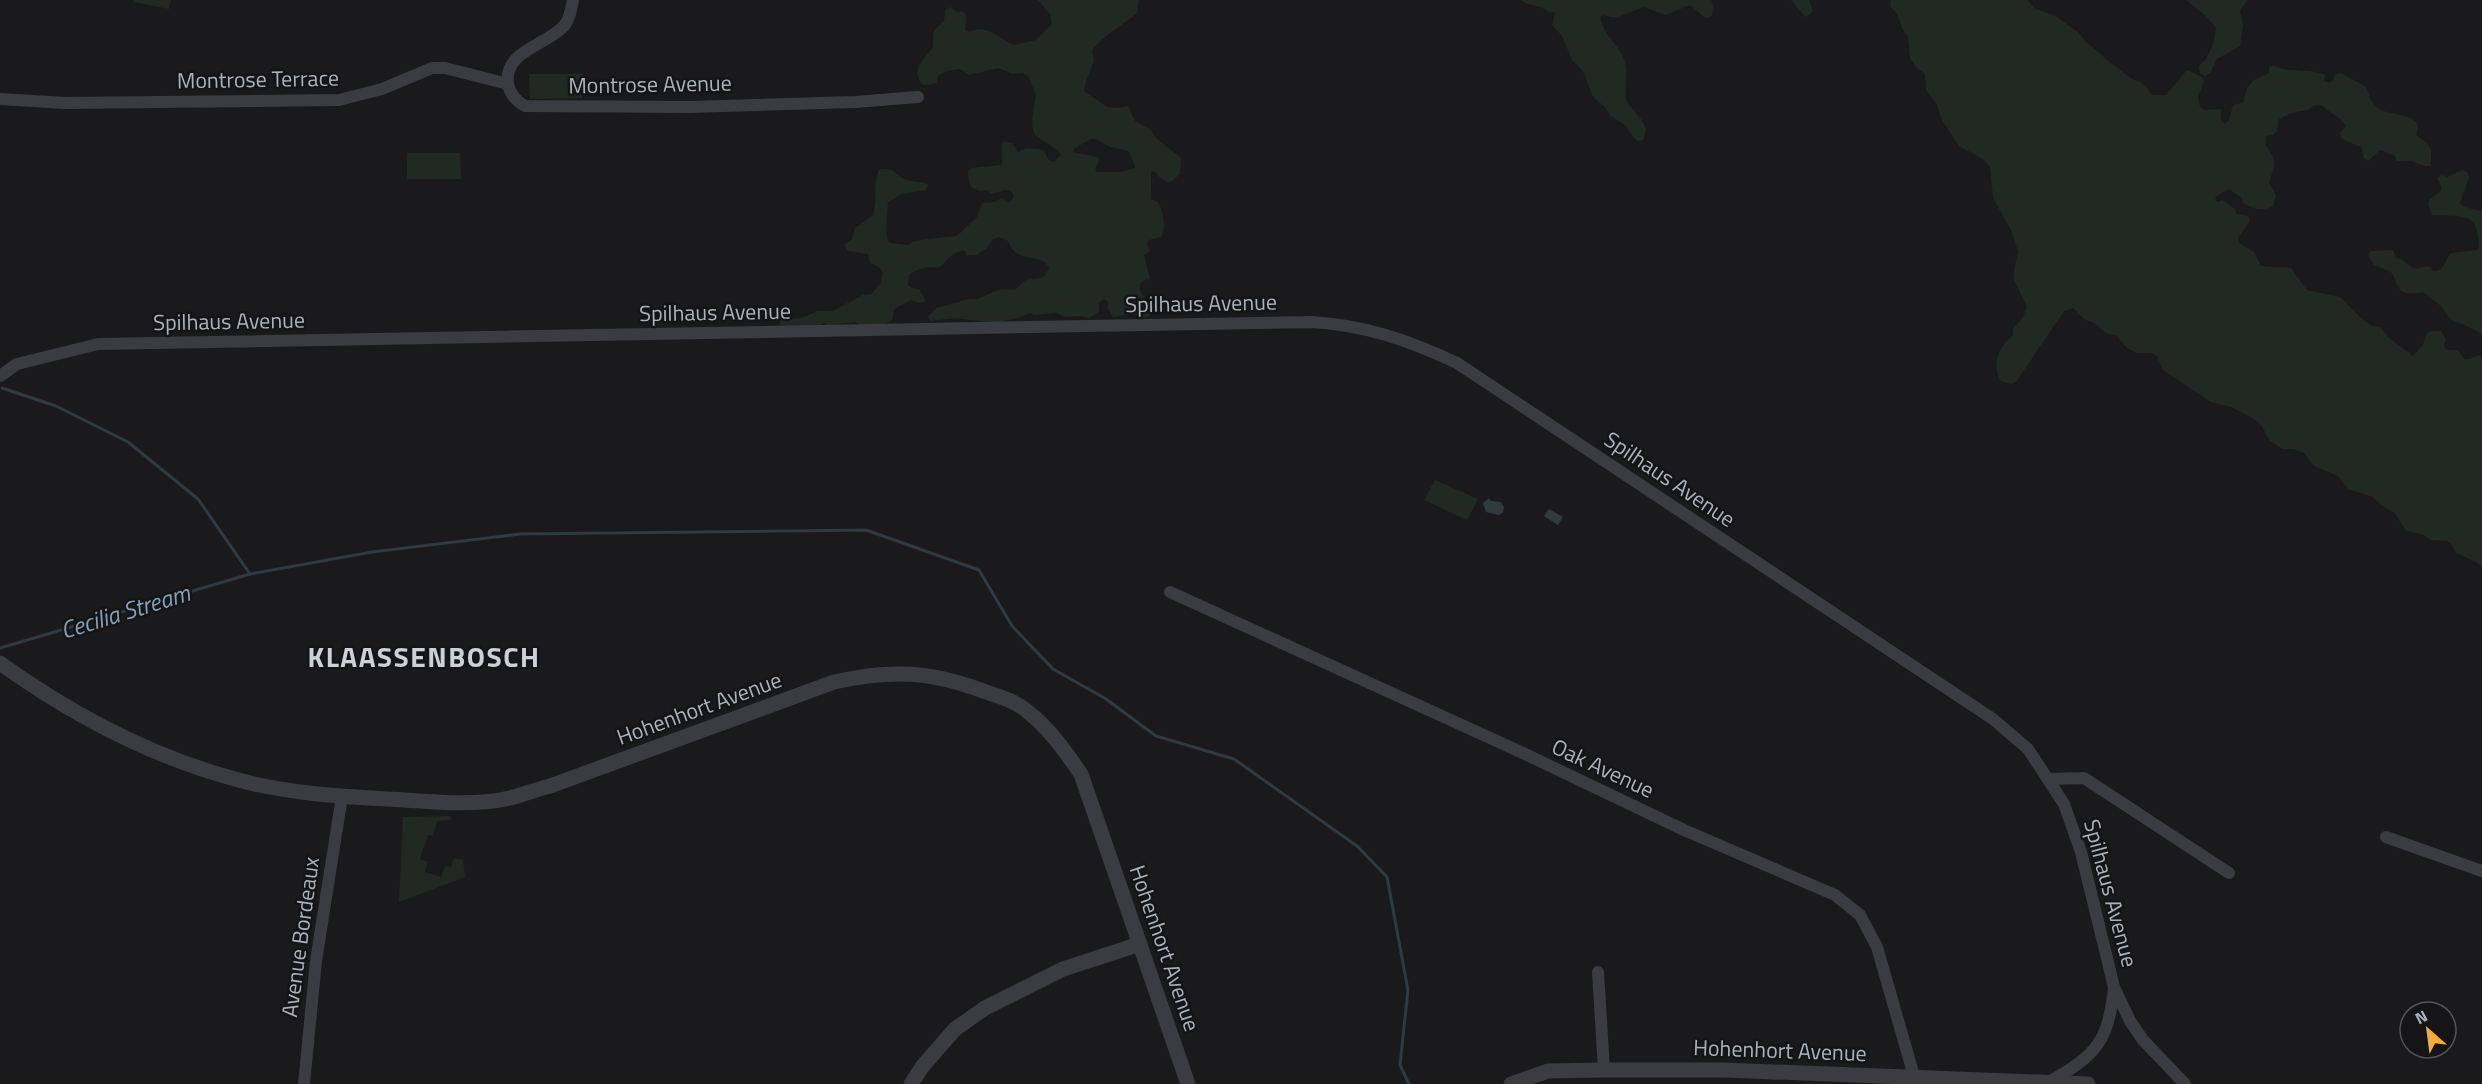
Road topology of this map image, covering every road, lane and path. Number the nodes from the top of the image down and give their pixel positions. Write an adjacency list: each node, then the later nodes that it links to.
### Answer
1 (573, 0): 2 (street)
2 (508, 84): 3 (street, Montrose Avenue); 4 (street, Montrose Terrace)
3 (918, 97)
4 (0, 99)
5 (0, 376): 8 (street, Spilhaus Avenue)
6 (1170, 592): 17 (street, Oak Avenue)
7 (0, 663): 9 (street, Hohenhort Avenue)
8 (2048, 779): 12 (street); 15 (street, Spilhaus Avenue)
9 (342, 796): 13 (street, Hohenhort Avenue); 19 (street, Avenue Bordeaux)
10 (2386, 837): 11 (street)
11 (2482, 871)
12 (2229, 873)
13 (1140, 944): 20 (street); 21 (street, Hohenhort Avenue)
14 (1598, 972): 16 (street)
15 (2114, 987): 18 (street, Spilhaus Avenue); 24 (street, Spilhaus Avenue)
16 (1604, 1070): 17 (street, Hohenhort Avenue); 22 (street, Hohenhort Avenue)
17 (1915, 1080): 18 (street, Hohenhort Avenue)
18 (2049, 1082): 23 (street, Hohenhort Avenue)
19 (304, 1084)
20 (911, 1084)
21 (1188, 1084)
22 (1511, 1084)
23 (2088, 1084)
24 (2185, 1084)

